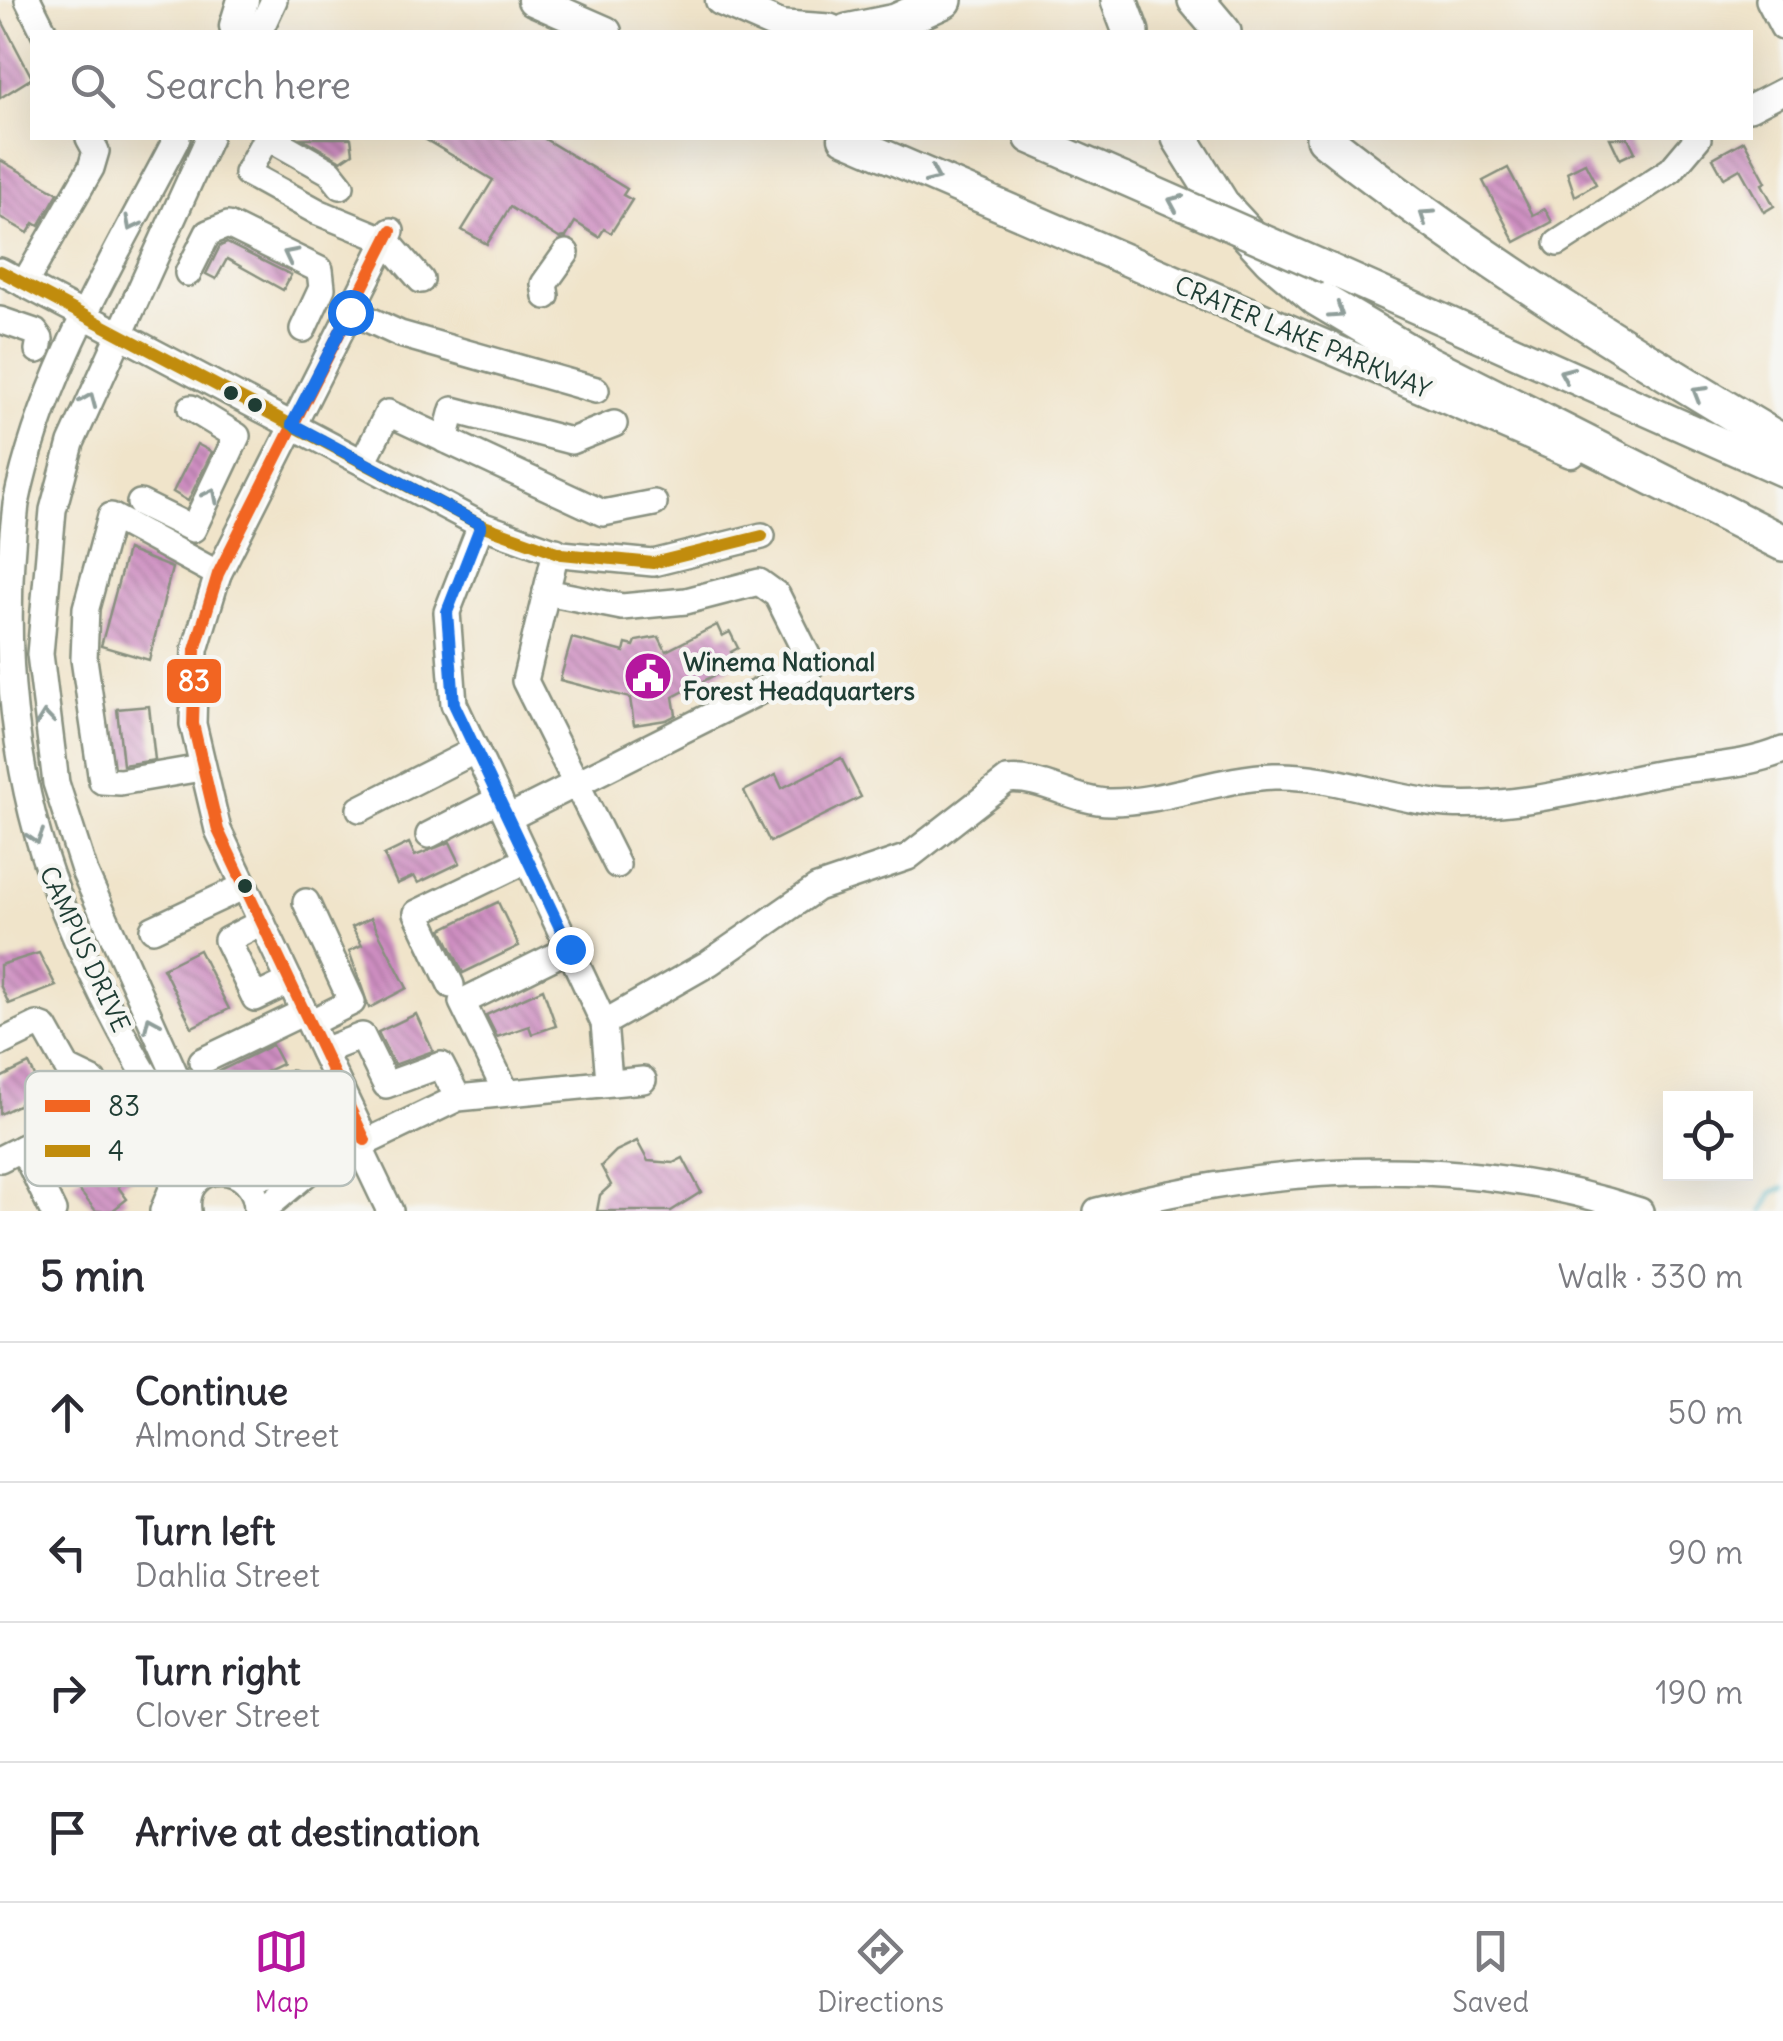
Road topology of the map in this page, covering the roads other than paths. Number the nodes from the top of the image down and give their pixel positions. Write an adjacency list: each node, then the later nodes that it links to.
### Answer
1 (28, 0): 12 (street)
2 (252, 0): 10 (street)
3 (274, 0): 10 (street)
4 (533, 0): 13 (main road)
5 (721, 0): 14 (main road)
6 (944, 0): 15 (highway)
7 (1119, 0): 16 (highway)
8 (1196, 0): 17 (highway)
9 (1769, 0): 11 (street)
10 (242, 23)
11 (1783, 27)
12 (43, 30)
13 (601, 30)
14 (789, 30)
15 (857, 30)
16 (1129, 30)
17 (1221, 30)
18 (1783, 91): 19 (street)
19 (1753, 106)
20 (90, 140): 37 (street)
21 (176, 140): 40 (street, CAMPUS DRIVE, one-way to 40)
22 (209, 140): 43 (street, CAMPUS DRIVE)
23 (267, 140): 31 (street)
24 (272, 140): 30 (street)
25 (849, 140): 56 (main road, CRATER LAKE PARKWAY, one-way to 56)
26 (1035, 140): 52 (main road, one-way to 26, bridge)
27 (1181, 140): 56 (highway, one-way to 56)
28 (1327, 140): 50 (highway, one-way to 28)
29 (1696, 140): 32 (street)
30 (342, 186)
31 (389, 235): 36 (street); 39 (street)
32 (1558, 244)
33 (566, 254): 38 (street)
34 (0, 271): 37 (street)
35 (188, 273): 42 (street, one-way to 35)
36 (421, 280)
37 (24, 284): 40 (street)
38 (546, 296)
39 (350, 312): 45 (street); 47 (street)
40 (85, 317): 43 (street); 65 (street, CAMPUS DRIVE)
41 (0, 320): 44 (street)
42 (303, 329)
43 (118, 334): 47 (street); 85 (street, CAMPUS DRIVE, one-way to 43)
44 (38, 350)
45 (596, 390)
46 (191, 408): 53 (street, one-way to 46)
47 (292, 424): 51 (street); 58 (street)
48 (614, 424): 49 (street)
49 (445, 440): 51 (street); 54 (street)
50 (1783, 442)
51 (364, 462): 55 (street)
52 (1783, 471)
53 (140, 503)
54 (654, 503)
55 (481, 525): 57 (street); 61 (street)
56 (1774, 538)
57 (556, 551): 59 (street); 60 (street)
58 (218, 574): 63 (street); 63 (street)
59 (759, 582): 60 (street); 64 (street)
60 (546, 592): 64 (street)
61 (476, 750): 66 (street); 67 (street)
62 (1783, 750): 79 (street)
63 (200, 768): 71 (street)
64 (574, 782): 67 (street); 70 (street)
65 (12, 790): 84 (street, CAMPUS DRIVE, one-way to 84)
66 (360, 809)
67 (504, 809): 68 (street); 69 (street)
68 (429, 835)
69 (528, 860): 75 (street); 77 (street)
70 (617, 864)
71 (245, 886): 73 (street); 74 (street)
72 (306, 902): 78 (street)
73 (262, 922): 76 (street); 76 (street)
74 (153, 929)
75 (570, 949): 79 (street); 89 (street)
76 (290, 981): 78 (street)
77 (451, 985)
78 (307, 1017): 81 (street); 82 (street)
79 (604, 1023): 87 (street)
80 (2, 1036): 83 (street)
81 (323, 1051): 86 (street); 90 (street)
82 (202, 1061)
83 (72, 1071)
84 (144, 1071)
85 (173, 1071)
86 (332, 1071)
87 (609, 1080): 88 (street); 89 (street)
88 (643, 1080)
89 (504, 1090): 90 (street)
90 (458, 1098): 92 (street)
91 (355, 1126): 92 (street)
92 (362, 1142): 93 (street); 99 (street)
93 (355, 1146)
94 (34, 1186): 97 (street)
95 (250, 1186): 98 (street, CAMPUS DRIVE)
96 (291, 1186): 98 (street)
97 (52, 1211)
98 (260, 1211)
99 (390, 1211)
100 (1097, 1211): 101 (street)
101 (1640, 1211)

